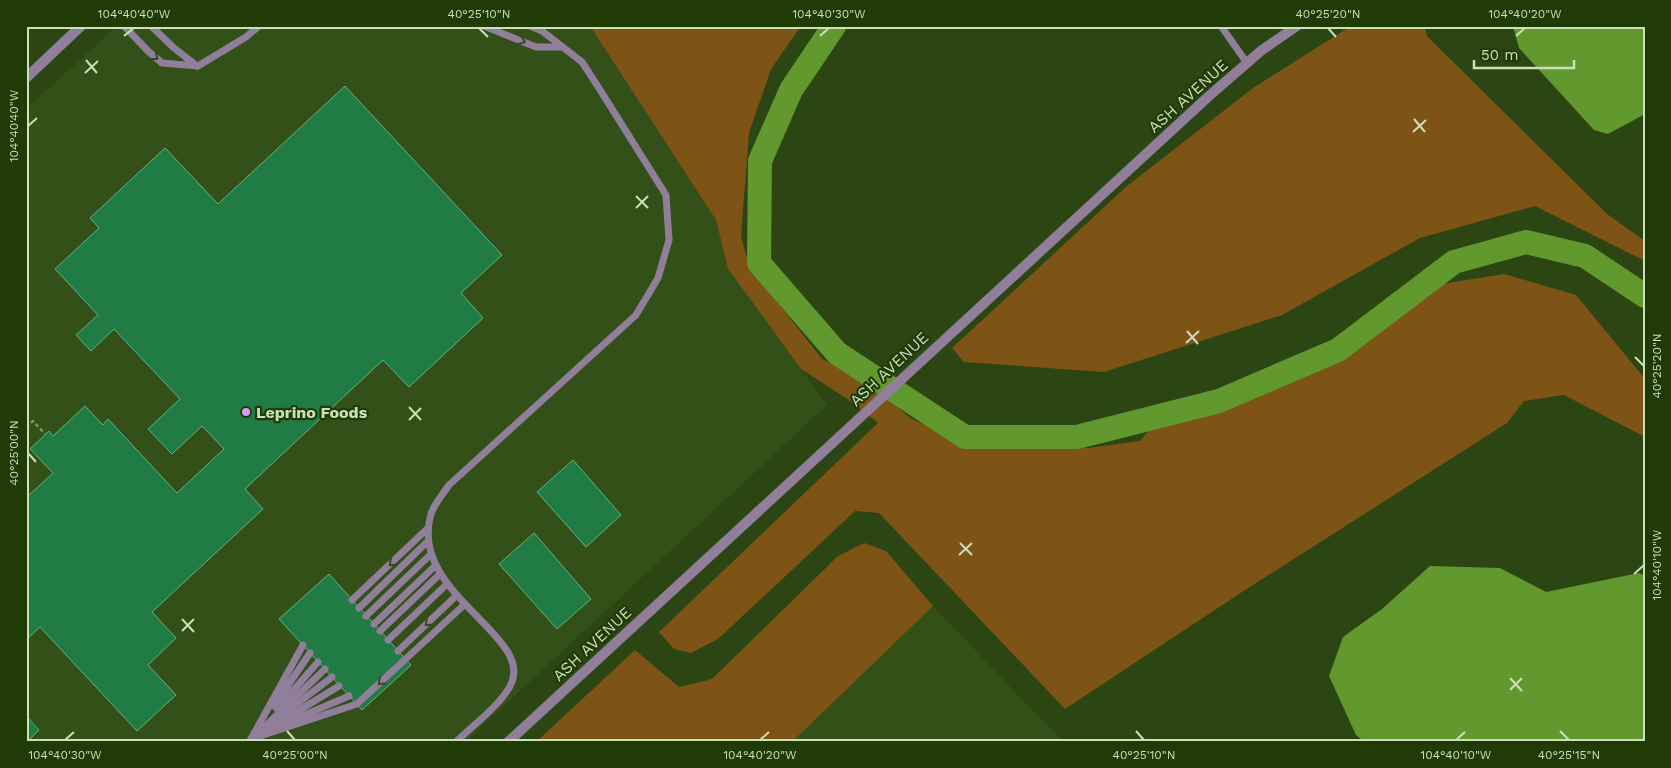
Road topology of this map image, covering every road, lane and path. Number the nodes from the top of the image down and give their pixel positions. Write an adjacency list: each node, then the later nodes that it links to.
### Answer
1 (81, 26): 12 (street)
2 (124, 26): 11 (lane, one-way to 11)
3 (151, 26): 11 (lane)
4 (259, 26): 11 (lane)
5 (484, 26): 9 (lane, one-way to 9)
6 (530, 26): 9 (lane)
7 (1220, 26): 10 (lane)
8 (1297, 26): 10 (street, ASH AVENUE)
9 (562, 47): 15 (lane)
10 (1247, 63): 39 (street, ASH AVENUE)
11 (198, 66)
12 (26, 78)
13 (26, 426): 14 (path)
14 (45, 434)
15 (427, 529): 16 (lane); 22 (lane, one-way to 22)
16 (427, 542): 17 (lane); 24 (lane)
17 (430, 555): 18 (lane); 25 (lane)
18 (435, 566): 19 (lane); 26 (lane)
19 (440, 574): 20 (lane); 27 (lane)
20 (447, 584): 21 (lane); 28 (lane)
21 (457, 595): 23 (lane); 30 (lane, one-way to 30)
22 (352, 600)
23 (465, 604): 37 (lane, one-way to 37); 38 (lane)
24 (359, 608)
25 (366, 616)
26 (374, 624)
27 (380, 631)
28 (388, 640)
29 (303, 645): 37 (lane)
30 (398, 651)
31 (310, 653): 37 (lane)
32 (318, 662): 37 (lane)
33 (324, 669): 37 (lane)
34 (332, 677): 37 (lane)
35 (340, 686): 37 (lane)
36 (349, 696): 37 (lane)
37 (250, 740)
38 (456, 742)
39 (508, 742)

